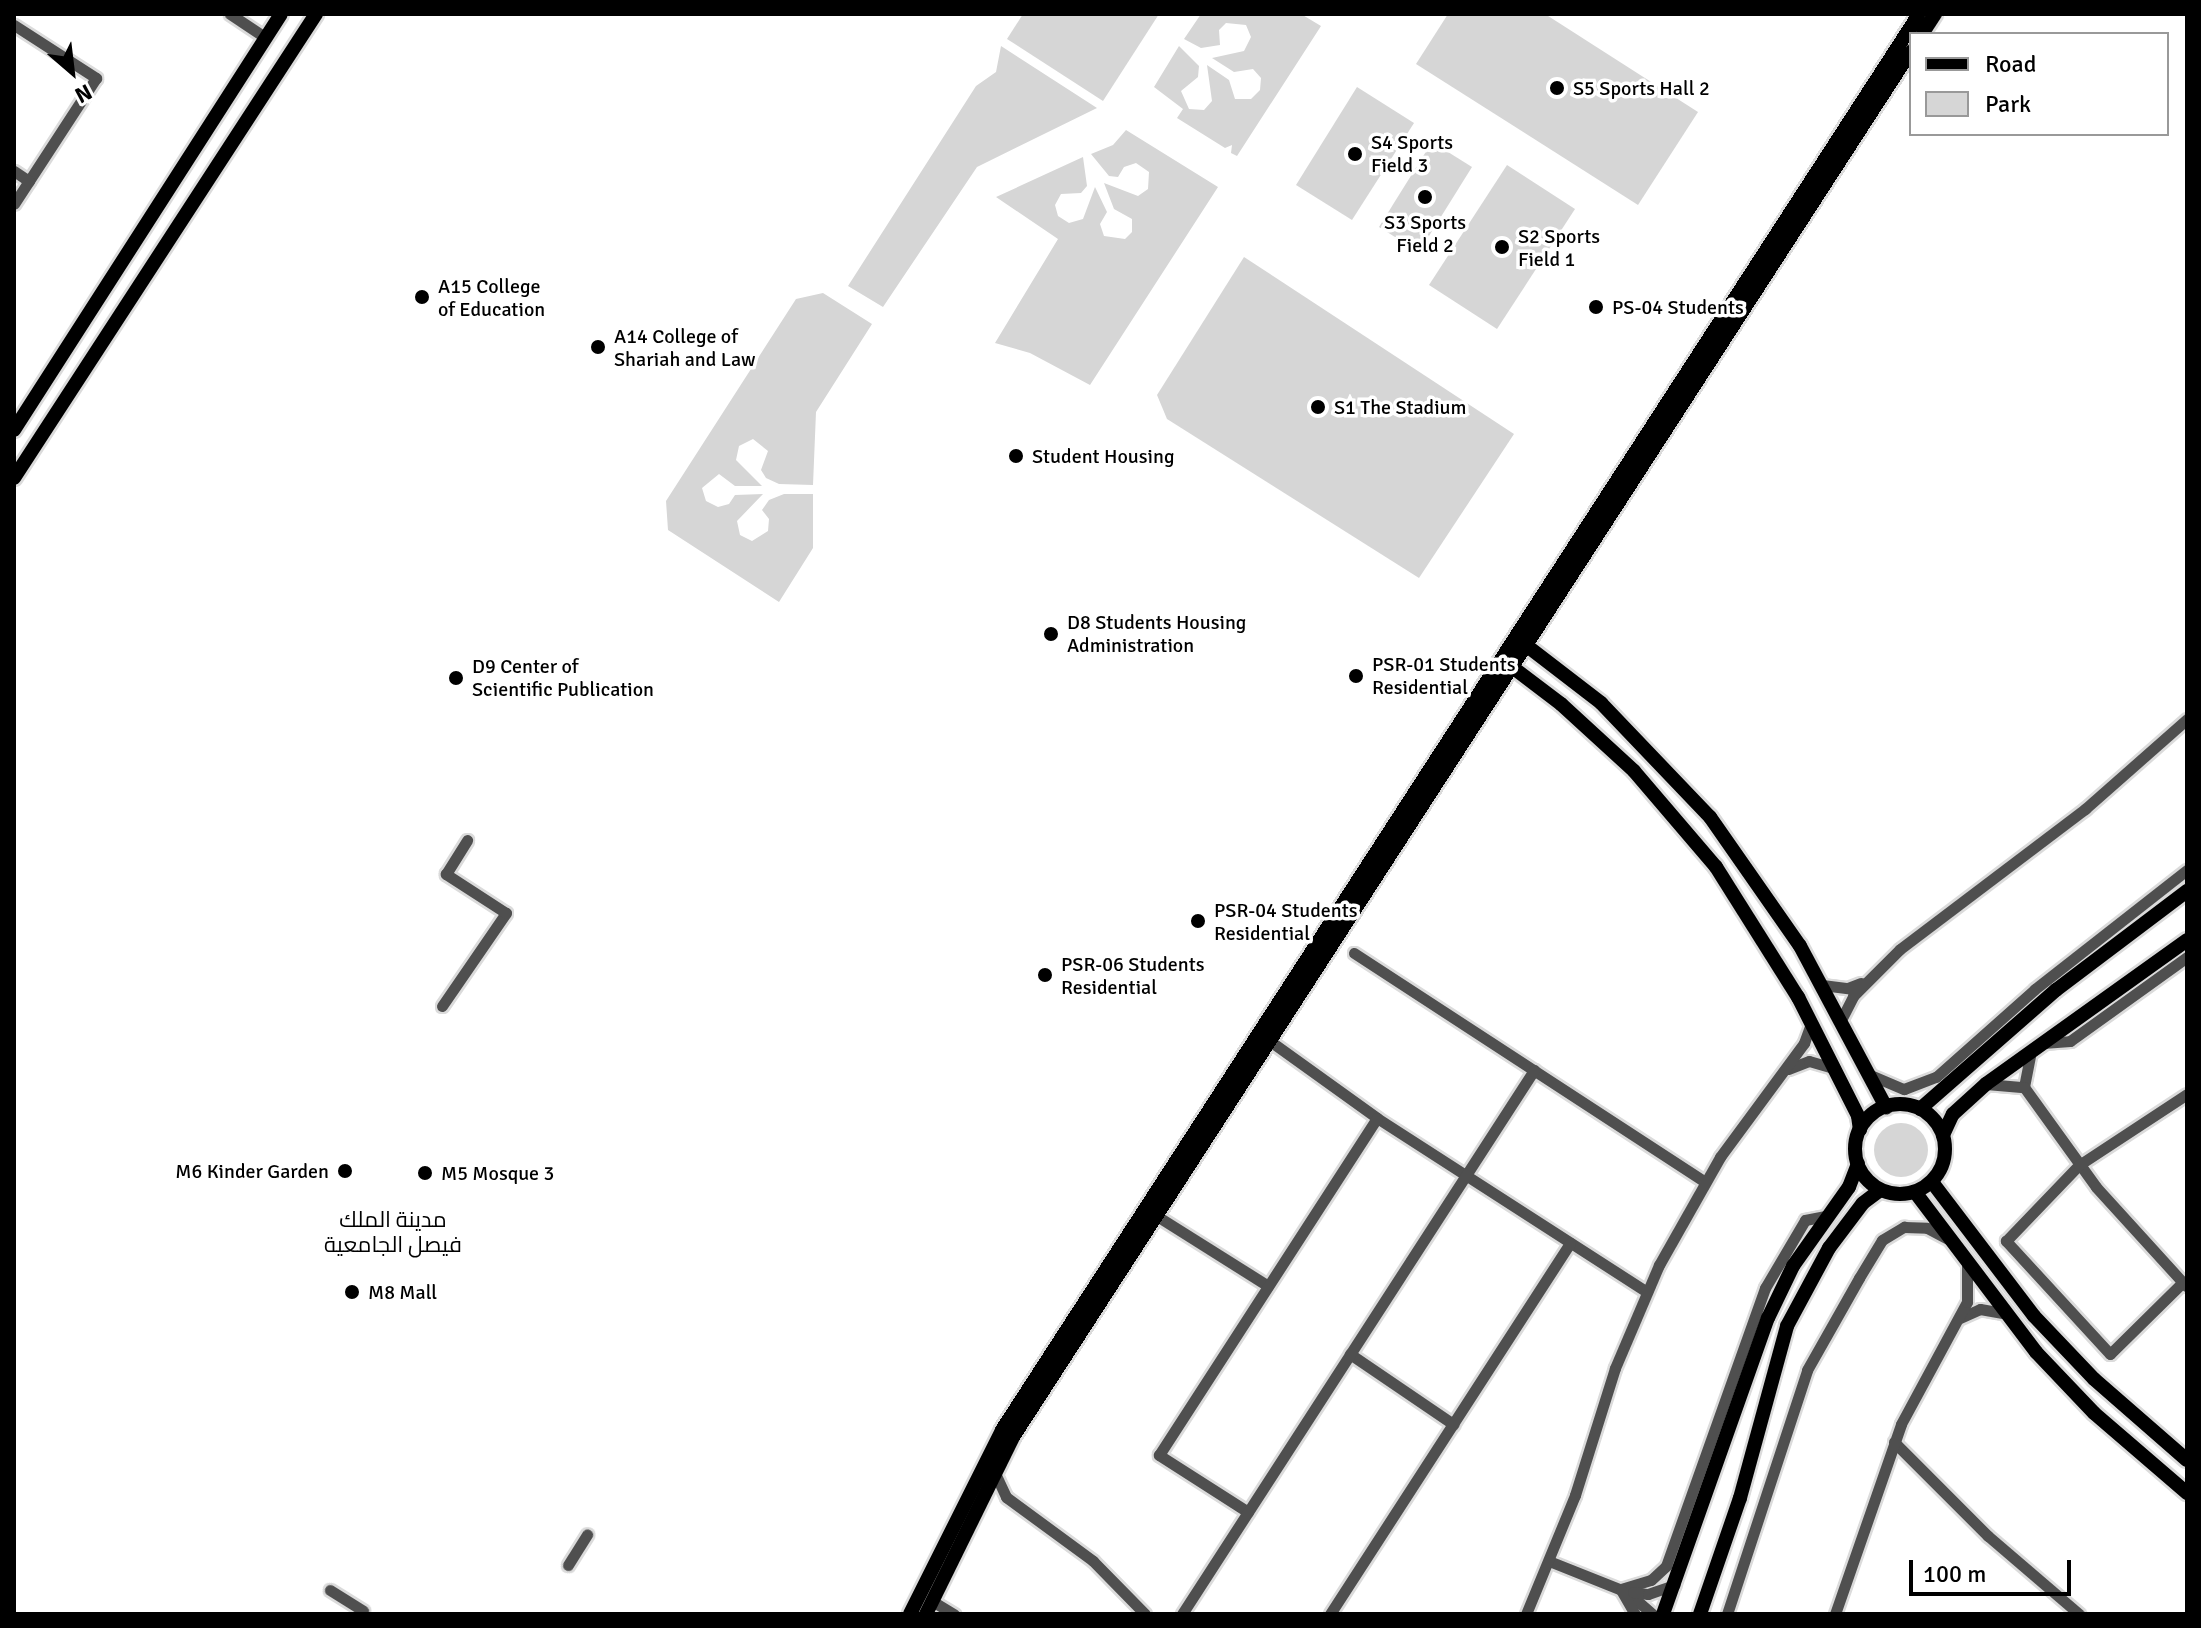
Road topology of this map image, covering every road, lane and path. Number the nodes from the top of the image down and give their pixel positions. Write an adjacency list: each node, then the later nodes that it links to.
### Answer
1 (230, 14): 9 (street)
2 (316, 14): 8 (main road)
3 (1919, 14): 17 (main road)
4 (1935, 14): 7 (main road)
5 (278, 15): 8 (main road); 9 (main road)
6 (14, 25): 13 (street)
7 (1923, 32)
8 (303, 33): 10 (main road)
9 (266, 38): 10 (main road); 15 (main road)
10 (290, 53): 16 (main road)
11 (1909, 54): 17 (main road)
12 (14, 171): 13 (street)
13 (29, 181): 14 (street)
14 (14, 204)
15 (14, 430)
16 (14, 478)
17 (1520, 640): 18 (main road); 27 (main road)
18 (1506, 661): 30 (main road); 31 (main road); 81 (main road)
19 (2187, 719): 26 (street)
20 (467, 840): 28 (street)
21 (2187, 870): 37 (street)
22 (2187, 891): 43 (main road)
23 (2187, 940): 32 (main road)
24 (1354, 953): 36 (street)
25 (2187, 957): 32 (street)
26 (1865, 981): 27 (street); 29 (street)
27 (1822, 985): 29 (main road)
28 (442, 1006)
29 (1840, 1022): 37 (main road)
30 (1811, 1024): 33 (street); 35 (main road)
31 (1270, 1041): 44 (street); 54 (main road)
32 (2037, 1047): 39 (main road); 40 (street)
33 (1797, 1053): 34 (street); 38 (street)
34 (1809, 1061): 35 (street); 38 (street)
35 (1834, 1068): 45 (main road)
36 (1534, 1070): 49 (street); 50 (street)
37 (1864, 1072): 42 (main road)
38 (1778, 1077): 50 (street)
39 (1986, 1084): 40 (street); 46 (main road)
40 (2024, 1087): 48 (street)
41 (2186, 1097): 48 (street)
42 (1886, 1107): 43 (main road); 45 (main road)
43 (1920, 1109): 46 (main road)
44 (1377, 1118): 49 (street); 60 (street)
45 (1860, 1130): 47 (main road)
46 (1943, 1135): 51 (main road)
47 (1858, 1164): 52 (main road); 55 (main road)
48 (2079, 1165): 59 (street); 59 (street)
49 (1467, 1175): 57 (street); 64 (street)
50 (1705, 1182): 61 (street)
51 (1932, 1182): 53 (main road); 67 (main road)
52 (1880, 1190): 53 (main road); 90 (main road)
53 (1915, 1192): 56 (main road)
54 (1157, 1216): 60 (street); 68 (main road)
55 (1826, 1216): 76 (main road); 78 (street)
56 (1948, 1239): 58 (main road); 91 (street)
57 (1570, 1243): 61 (street); 65 (street)
58 (1967, 1265): 62 (main road); 63 (street)
59 (2184, 1285)
60 (1268, 1286): 72 (street)
61 (1647, 1292): 74 (street)
62 (2003, 1313): 63 (street); 69 (main road)
63 (1953, 1323): 66 (street)
64 (1350, 1354): 65 (street); 72 (street)
65 (1453, 1424): 85 (street)
66 (1894, 1442): 92 (street); 93 (street)
67 (2187, 1460)
68 (994, 1471): 70 (street); 71 (main road)
69 (2187, 1493)
70 (1006, 1497): 71 (street); 83 (street)
71 (976, 1506): 79 (main road)
72 (1248, 1512): 84 (street)
73 (587, 1535): 75 (street)
74 (1549, 1561): 78 (street); 86 (street)
75 (568, 1565)
76 (1674, 1585): 78 (street); 89 (main road)
77 (330, 1590): 80 (street)
78 (1624, 1590): 87 (street); 88 (street)
79 (929, 1608): 82 (street)
80 (363, 1611)
81 (910, 1614)
82 (954, 1614)
83 (1145, 1614)
84 (1182, 1614)
85 (1330, 1614)
86 (1526, 1614)
87 (1635, 1614)
88 (1652, 1614)
89 (1663, 1614)
90 (1700, 1614)
91 (1727, 1614)
92 (1835, 1614)
93 (2079, 1614)

